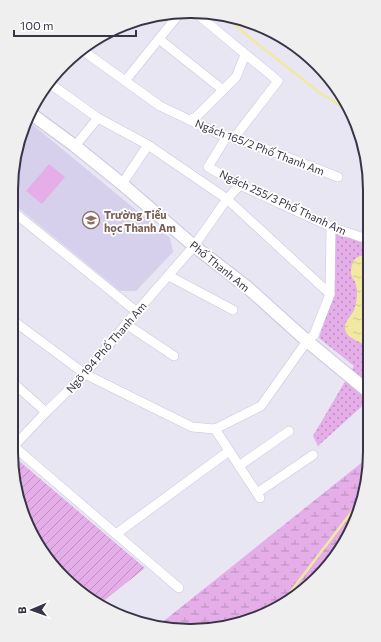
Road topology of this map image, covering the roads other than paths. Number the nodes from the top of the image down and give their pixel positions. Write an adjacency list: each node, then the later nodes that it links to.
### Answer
1 (175, 18): 3 (street)
2 (202, 18): 5 (street)
3 (159, 39): 6 (street); 8 (street)
4 (86, 53): 6 (street, Ngách 165/2 Phố Thanh Am)
5 (245, 55): 8 (street); 12 (street)
6 (125, 81): 11 (street, Ngách 165/2 Phố Thanh Am)
7 (53, 86): 10 (street)
8 (223, 90): 11 (street)
9 (35, 116): 14 (street, Phố Thanh Am)
10 (98, 118): 13 (street); 14 (street)
11 (189, 120): 12 (street, Ngách 165/2 Phố Thanh Am)
12 (230, 137): 15 (street, Ngách 165/2 Phố Thanh Am); 17 (street, Ngách 255/3 Phố Thanh Am)
13 (148, 145): 16 (street); 18 (street)
14 (75, 146): 16 (street, Phố Thanh Am)
15 (338, 176)
16 (122, 184): 22 (street, Phố Thanh Am)
17 (240, 185): 18 (street, Ngõ 194 Phố Thanh Am); 20 (street, Ngách 255/3 Phố Thanh Am)
18 (227, 199): 22 (street, Ngõ 194 Phố Thanh Am); 24 (street)
19 (18, 216): 26 (street)
20 (331, 227): 21 (street, Ngách 255/3 Phố Thanh Am); 24 (street)
21 (363, 238)
22 (194, 246): 23 (street, Ngõ 194 Phố Thanh Am); 29 (street, Phố Thanh Am)
23 (169, 276): 25 (street); 26 (street, Ngõ 194 Phố Thanh Am)
24 (330, 294): 29 (street)
25 (233, 310)
26 (137, 312): 27 (street, Ngõ 194 Phố Thanh Am)
27 (126, 324): 30 (street); 31 (street, Ngõ 194 Phố Thanh Am)
28 (18, 325): 31 (street)
29 (307, 341): 33 (street, Phố Thanh Am); 35 (street)
30 (174, 356)
31 (85, 374): 34 (street, Ngõ 194 Phố Thanh Am); 35 (street)
32 (18, 386): 34 (street)
33 (363, 386)
34 (46, 412): 37 (street, Ngõ 194 Phố Thanh Am)
35 (215, 429): 39 (street)
36 (289, 431): 41 (street)
37 (18, 440)
38 (18, 449): 42 (street)
39 (229, 451): 41 (street); 42 (street)
40 (313, 455): 41 (street)
41 (239, 466)
42 (116, 534): 43 (street)
43 (179, 588)

